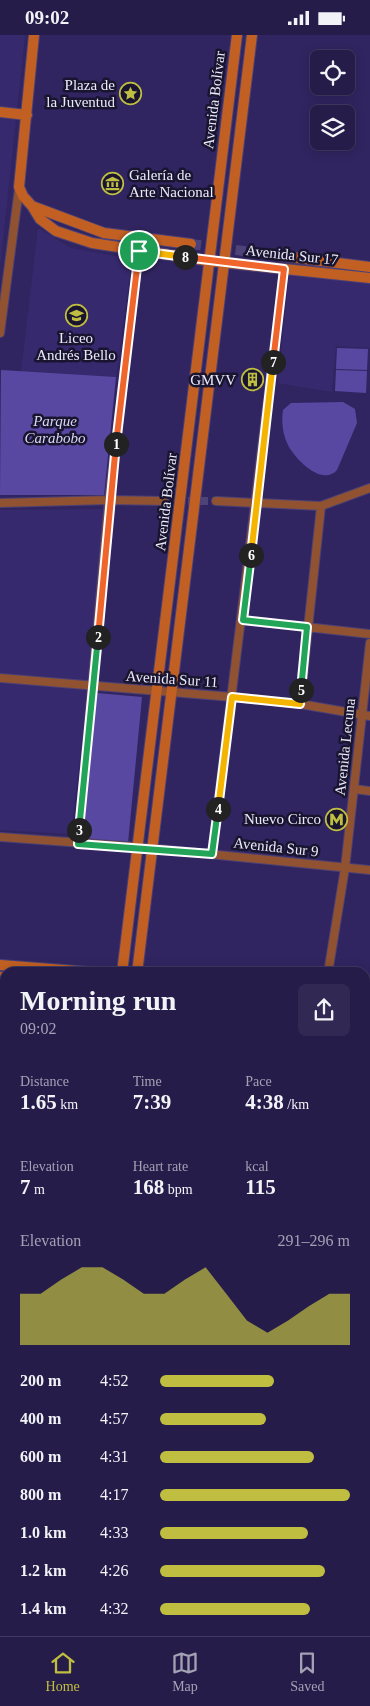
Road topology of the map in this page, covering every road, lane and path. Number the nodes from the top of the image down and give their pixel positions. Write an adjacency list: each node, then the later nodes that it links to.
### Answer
1 (34, 35): 5 (main road)
2 (237, 35): 11 (main road, Avenida Bolívar)
3 (252, 35): 12 (main road, Avenida Bolívar)
4 (0, 112): 5 (main road)
5 (27, 115): 6 (main road)
6 (19, 187): 7 (main road); 16 (street)
7 (32, 206): 8 (main road); 9 (main road, Avenida Sur 17)
8 (191, 245)
9 (139, 251): 11 (main road, Avenida Sur 17); 18 (street)
10 (282, 255): 13 (main road, Avenida Sur 17)
11 (210, 261): 12 (main road, Avenida Sur 17); 30 (main road, Avenida Bolívar)
12 (224, 263): 14 (main road, Avenida Sur 17); 31 (main road, Avenida Bolívar)
13 (370, 267)
14 (284, 269): 15 (main road, Avenida Sur 17); 22 (street)
15 (370, 278)
16 (0, 333)
17 (370, 488): 23 (street)
18 (109, 500): 19 (street); 21 (street); 29 (street)
19 (164, 501)
20 (216, 501): 22 (street)
21 (0, 503)
22 (257, 503): 23 (street); 24 (street)
23 (321, 506): 25 (street)
24 (243, 620): 25 (street); 32 (street)
25 (307, 627): 26 (street); 33 (street)
26 (370, 634)
27 (370, 643): 34 (street, Avenida Lecuna)
28 (0, 678): 29 (street, Avenida Sur 11)
29 (94, 686): 30 (street, Avenida Sur 11); 38 (street)
30 (158, 691): 31 (street, Avenida Sur 11); 39 (main road, Avenida Bolívar)
31 (172, 693): 32 (street, Avenida Sur 11); 40 (main road, Avenida Bolívar)
32 (232, 697): 33 (street, Avenida Sur 11); 41 (street)
33 (300, 704): 34 (street, Avenida Sur 11)
34 (366, 716): 35 (street, Avenida Lecuna)
35 (354, 789): 36 (street); 42 (street, Avenida Lecuna)
36 (370, 791)
37 (0, 837): 38 (street, Avenida Sur 9)
38 (78, 844): 39 (street, Avenida Sur 9)
39 (138, 847): 40 (street, Avenida Sur 9); 46 (main road, Avenida Bolívar)
40 (152, 848): 41 (street, Avenida Sur 9); 47 (main road, Avenida Bolívar)
41 (212, 854): 42 (street, Avenida Sur 9)
42 (345, 868): 43 (street, Avenida Sur 9); 48 (street, Avenida Lecuna)
43 (370, 870)
44 (0, 965): 45 (main road)
45 (26, 967)
46 (123, 967)
47 (137, 967)
48 (329, 967)

